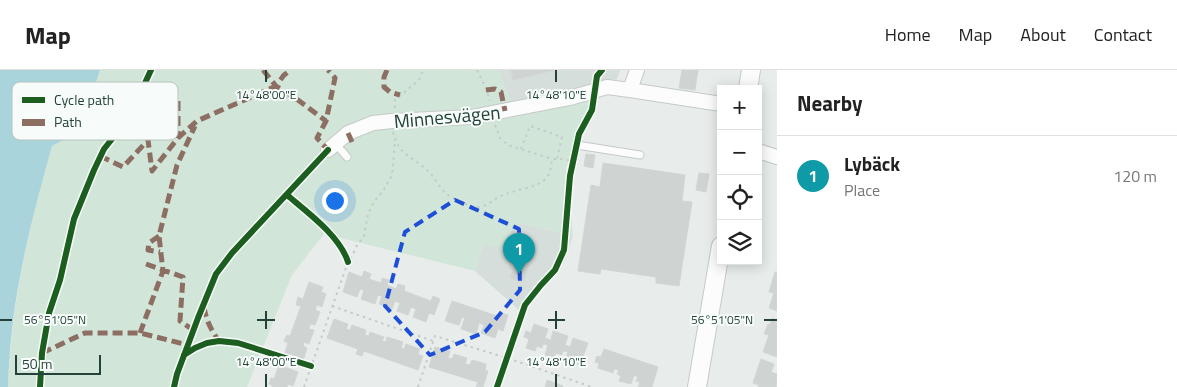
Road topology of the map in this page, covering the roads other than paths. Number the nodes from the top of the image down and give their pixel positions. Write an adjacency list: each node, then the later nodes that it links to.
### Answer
1 (638, 70): 4 (street)
2 (751, 70): 3 (street)
3 (749, 85)
4 (630, 90): 5 (street, Minnesvägen); 7 (street, Minnesvägen)
5 (717, 103)
6 (577, 145): 9 (lane)
7 (332, 147): 10 (lane)
8 (762, 152): 11 (street)
9 (640, 155)
10 (347, 156)
11 (777, 157)
12 (718, 265): 13 (street)
13 (696, 387)

